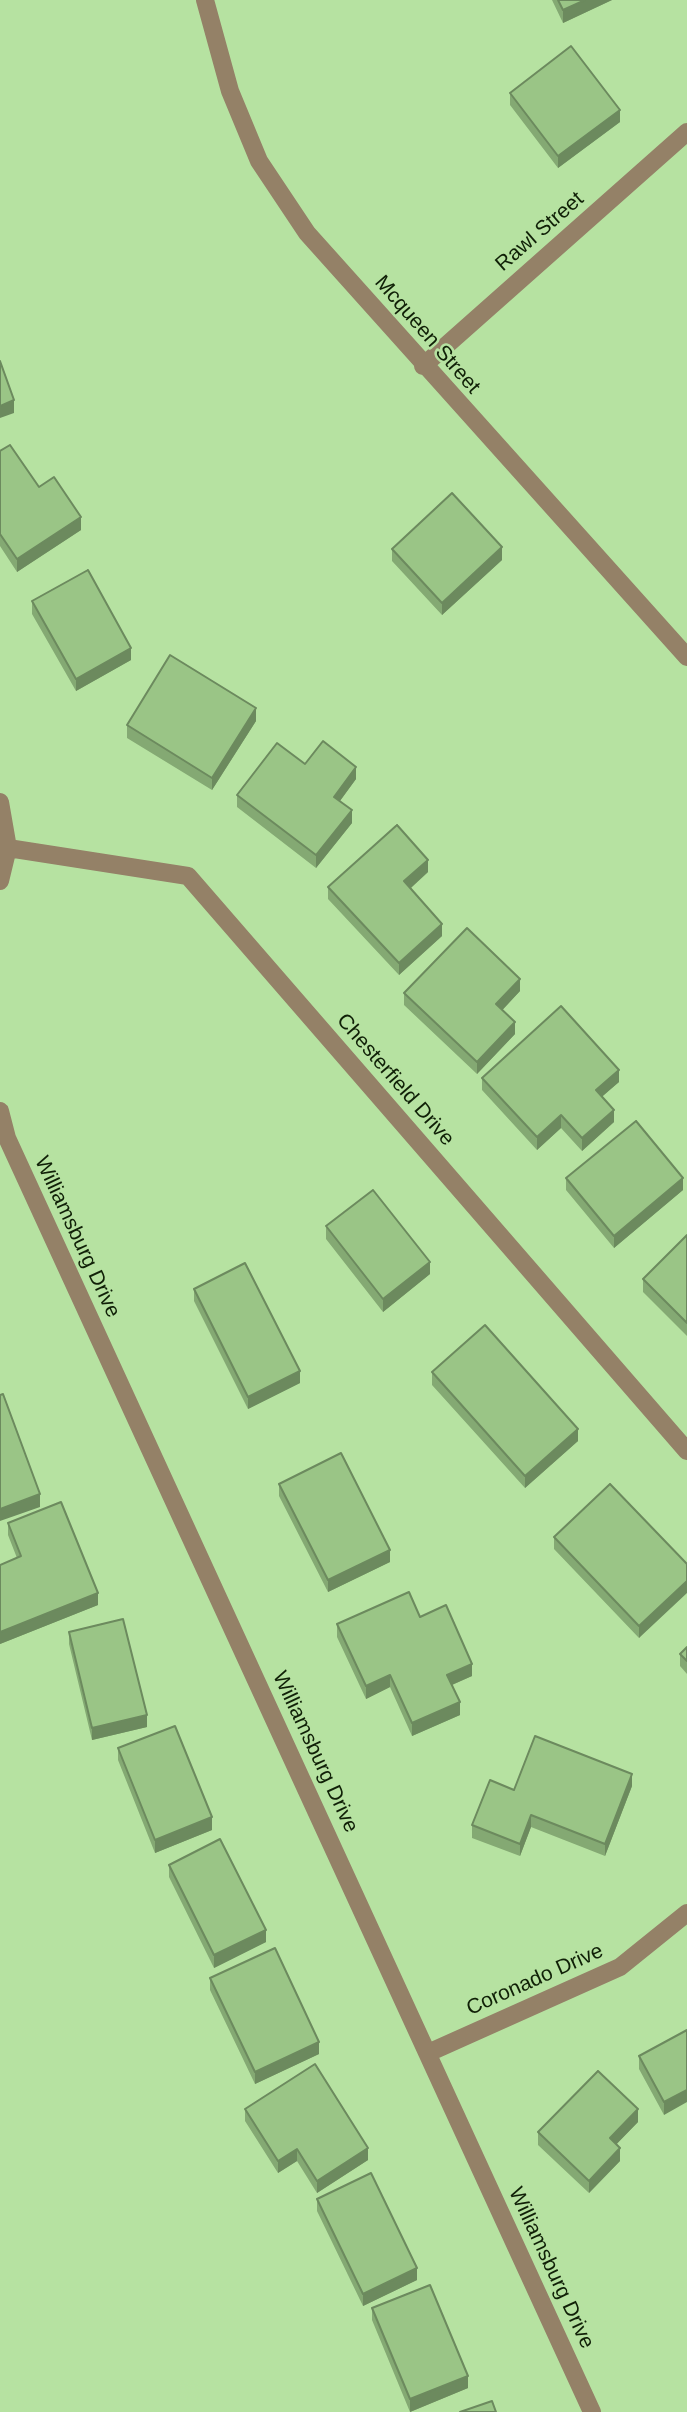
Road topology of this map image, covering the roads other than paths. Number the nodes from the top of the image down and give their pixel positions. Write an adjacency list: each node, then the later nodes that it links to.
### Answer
1 (205, 0): 3 (street, Mcqueen Street)
2 (687, 132): 3 (street, Rawl Street)
3 (423, 366): 4 (street, Mcqueen Street)
4 (687, 657)
5 (0, 802): 6 (street)
6 (8, 848): 7 (street); 9 (street, Chesterfield Drive)
7 (0, 881)
8 (0, 1111): 11 (street, Williamsburg Drive)
9 (687, 1451)
10 (687, 1913): 11 (street, Coronado Drive)
11 (428, 2053): 12 (street, Williamsburg Drive)
12 (592, 2412)

